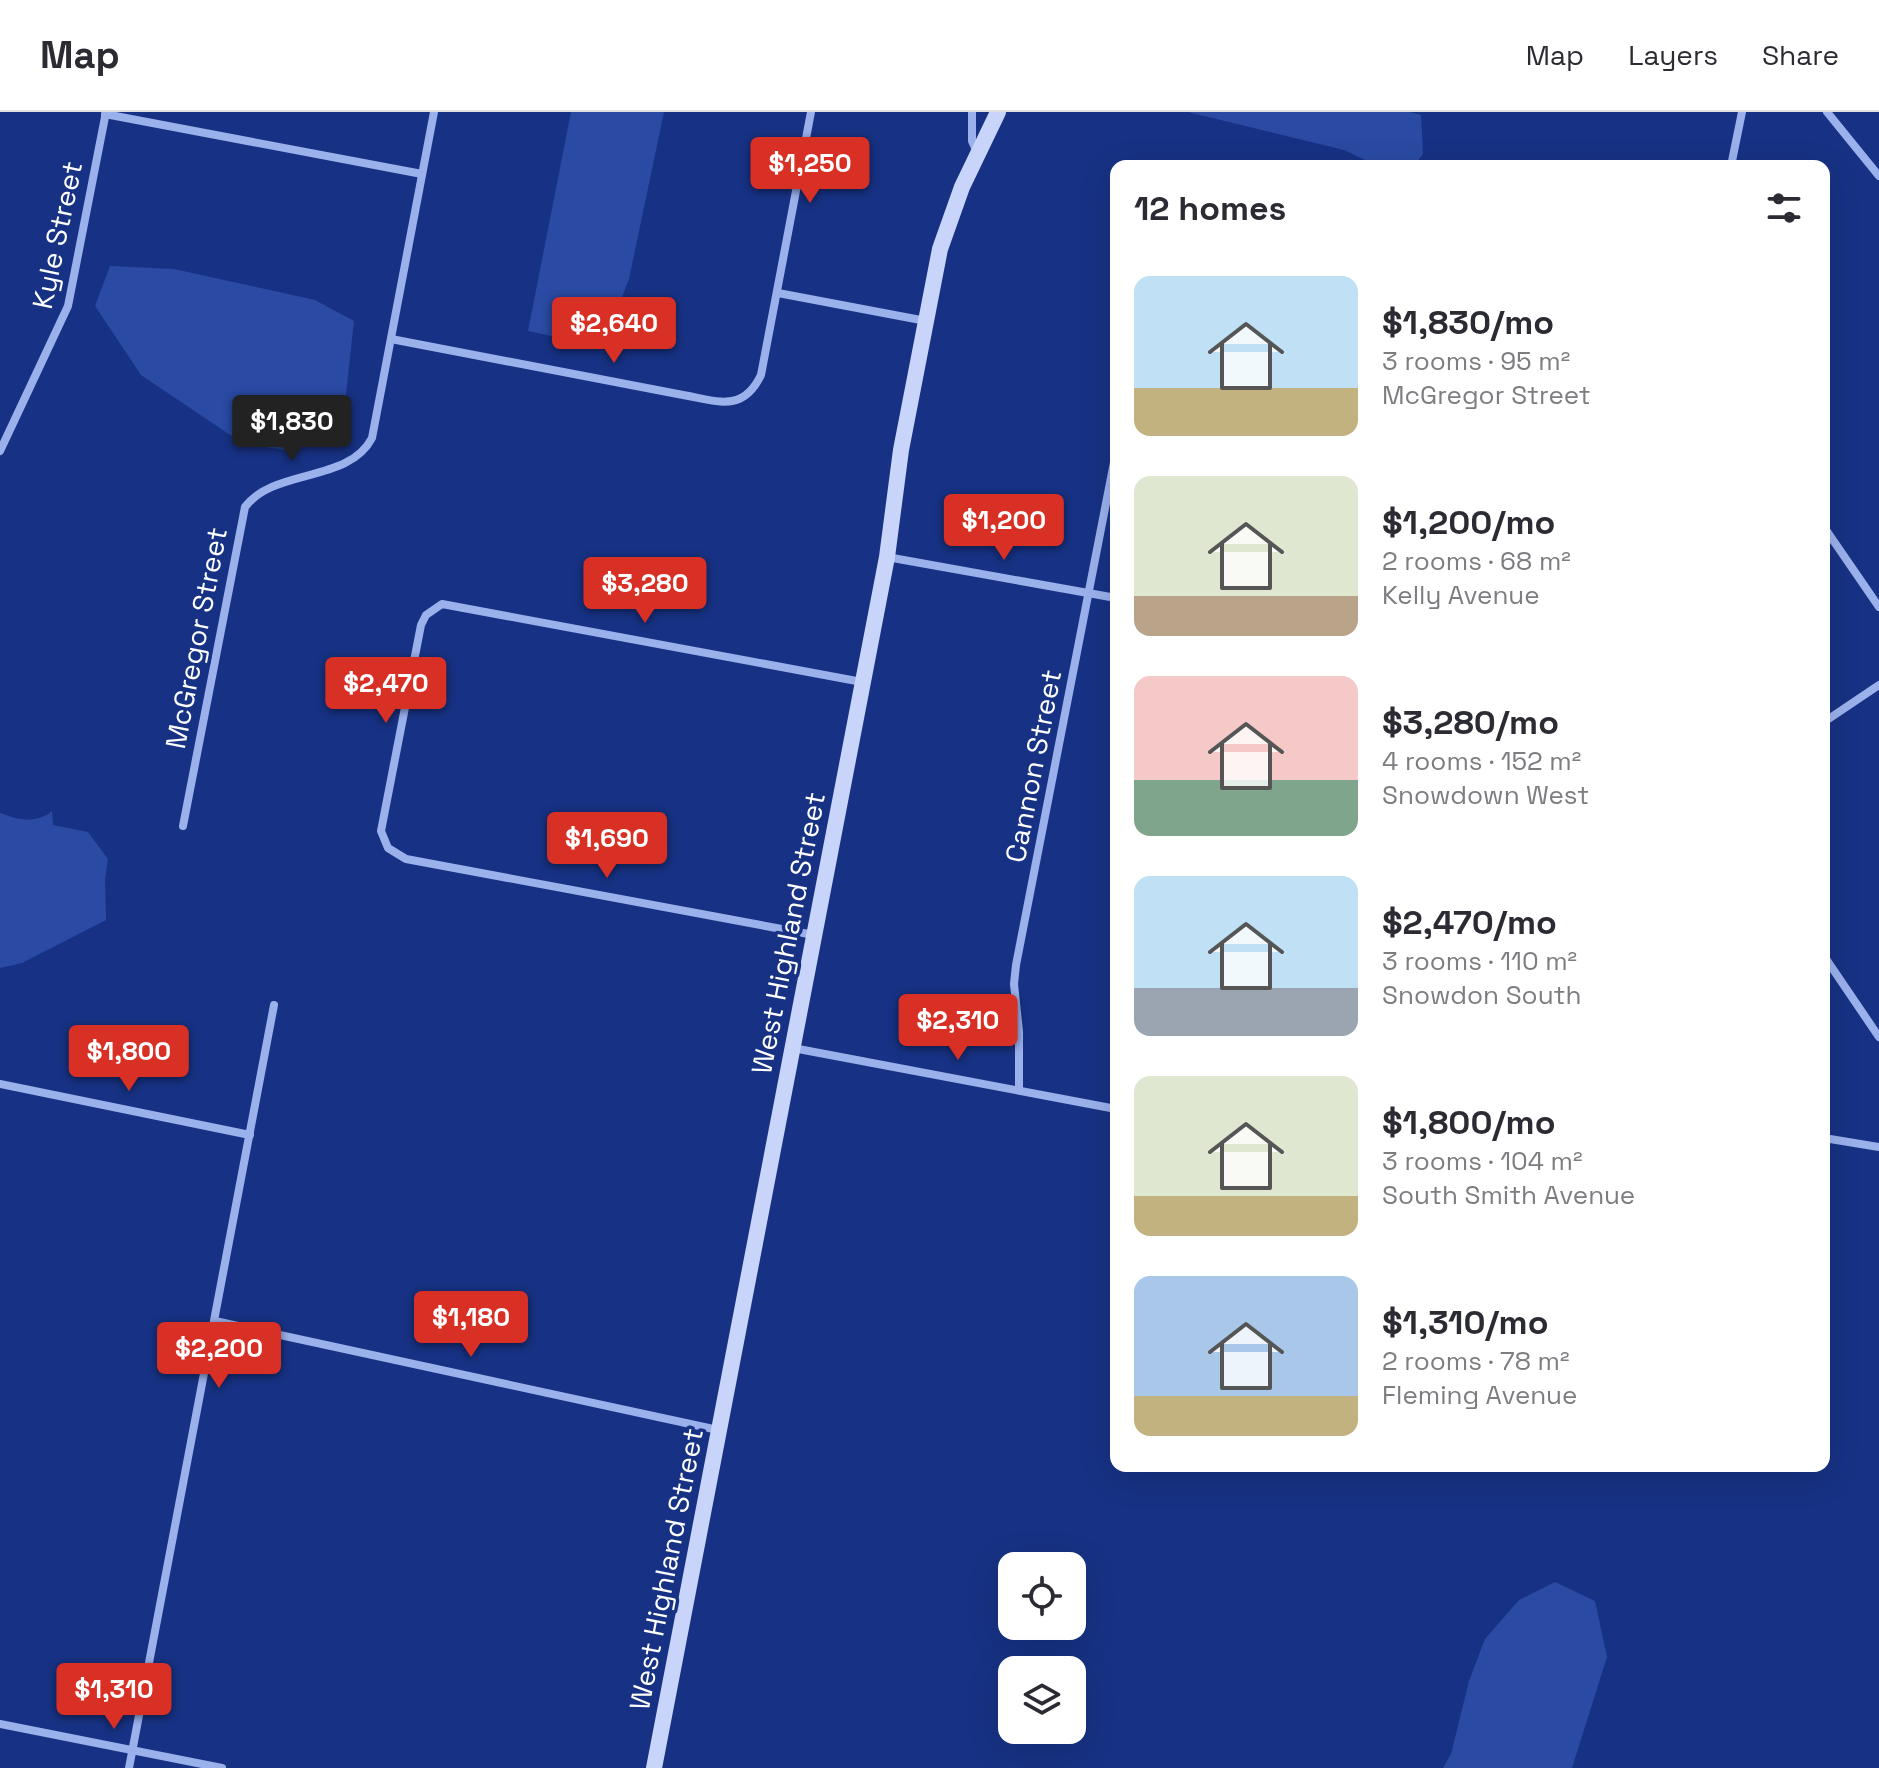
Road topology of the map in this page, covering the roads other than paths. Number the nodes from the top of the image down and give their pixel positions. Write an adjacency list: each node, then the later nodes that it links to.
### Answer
1 (434, 112): 10 (street, McGregor Street)
2 (811, 112): 12 (street)
3 (972, 112): 8 (street, West Highland Street)
4 (998, 112): 8 (street)
5 (1742, 112): 9 (street)
6 (1827, 112): 11 (street)
7 (105, 113): 10 (street); 15 (street, Kyle Street)
8 (977, 153): 13 (street, West Highland Street)
9 (1732, 160)
10 (422, 174): 14 (street, McGregor Street)
11 (1879, 176)
12 (778, 293): 13 (street); 14 (street)
13 (926, 321): 18 (street, West Highland Street)
14 (391, 339): 25 (street, McGregor Street)
15 (0, 451)
16 (1110, 483): 19 (street, Cannon Street)
17 (1830, 536): 21 (street)
18 (887, 557): 19 (street); 22 (street, West Highland Street)
19 (1089, 593): 20 (street); 32 (street, Cannon Street)
20 (1110, 597)
21 (1879, 607)
22 (862, 682): 26 (street, West Highland Street); 26 (street)
23 (1879, 685): 24 (street)
24 (1830, 718)
25 (183, 826)
26 (814, 935): 30 (street, West Highland Street)
27 (1830, 965): 29 (street)
28 (274, 1005): 34 (street)
29 (1879, 1037)
30 (793, 1048): 32 (street); 38 (street, West Highland Street)
31 (0, 1084): 34 (street)
32 (1019, 1090): 33 (street)
33 (1110, 1108)
34 (250, 1135): 37 (street)
35 (1830, 1139): 36 (street)
36 (1879, 1147)
37 (215, 1321): 38 (street); 40 (street)
38 (718, 1430): 43 (street, West Highland Street)
39 (0, 1724): 40 (street)
40 (132, 1751): 41 (street); 42 (street)
41 (129, 1768)
42 (222, 1768)
43 (654, 1768)

